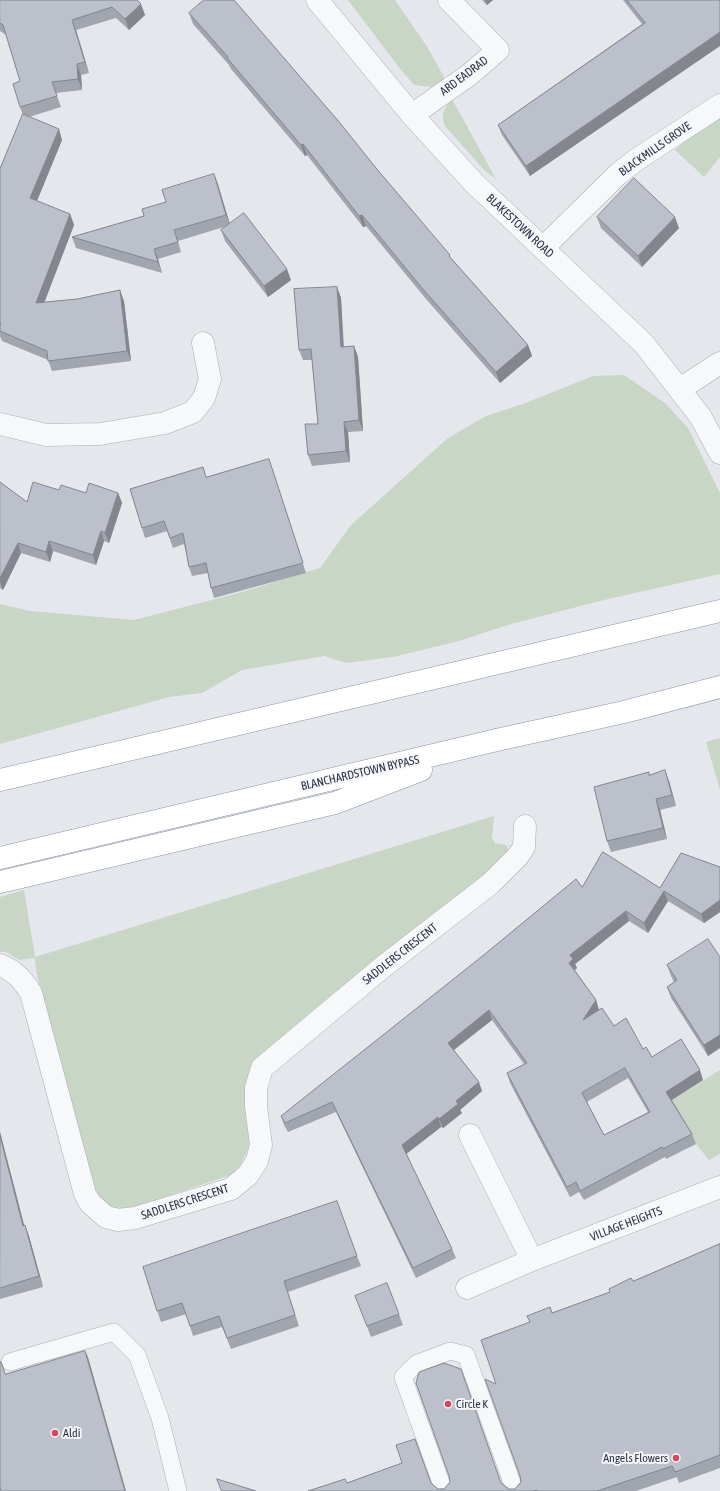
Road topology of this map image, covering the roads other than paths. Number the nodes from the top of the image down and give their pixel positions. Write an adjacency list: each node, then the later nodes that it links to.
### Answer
1 (317, 0): 4 (street, BLAKESTOWN ROAD)
2 (449, 0): 4 (street, ARD EADRAD)
3 (720, 105): 5 (street, BLACKMILLS GROVE)
4 (412, 115): 5 (street, BLAKESTOWN ROAD)
5 (543, 248): 8 (street, BLAKESTOWN ROAD)
6 (203, 342): 9 (street)
7 (720, 363): 8 (street)
8 (680, 389): 10 (street, BLAKESTOWN ROAD)
9 (0, 424)
10 (720, 453)
11 (720, 611): 14 (highway)
12 (720, 687): 13 (highway, BLANCHARDSTOWN BYPASS)
13 (501, 739): 16 (highway, BLANCHARDSTOWN BYPASS); 17 (highway)
14 (0, 780)
15 (525, 826): 18 (street, SADDLERS CRESCENT)
16 (0, 858)
17 (0, 882)
18 (5, 967)
19 (470, 1135): 21 (street)
20 (720, 1187): 21 (street, VILLAGE HEIGHTS)
21 (532, 1260): 22 (street, VILLAGE HEIGHTS)
22 (467, 1288)
23 (10, 1362): 24 (lane)
24 (178, 1491)
25 (444, 1491): 26 (lane)
26 (515, 1491)

